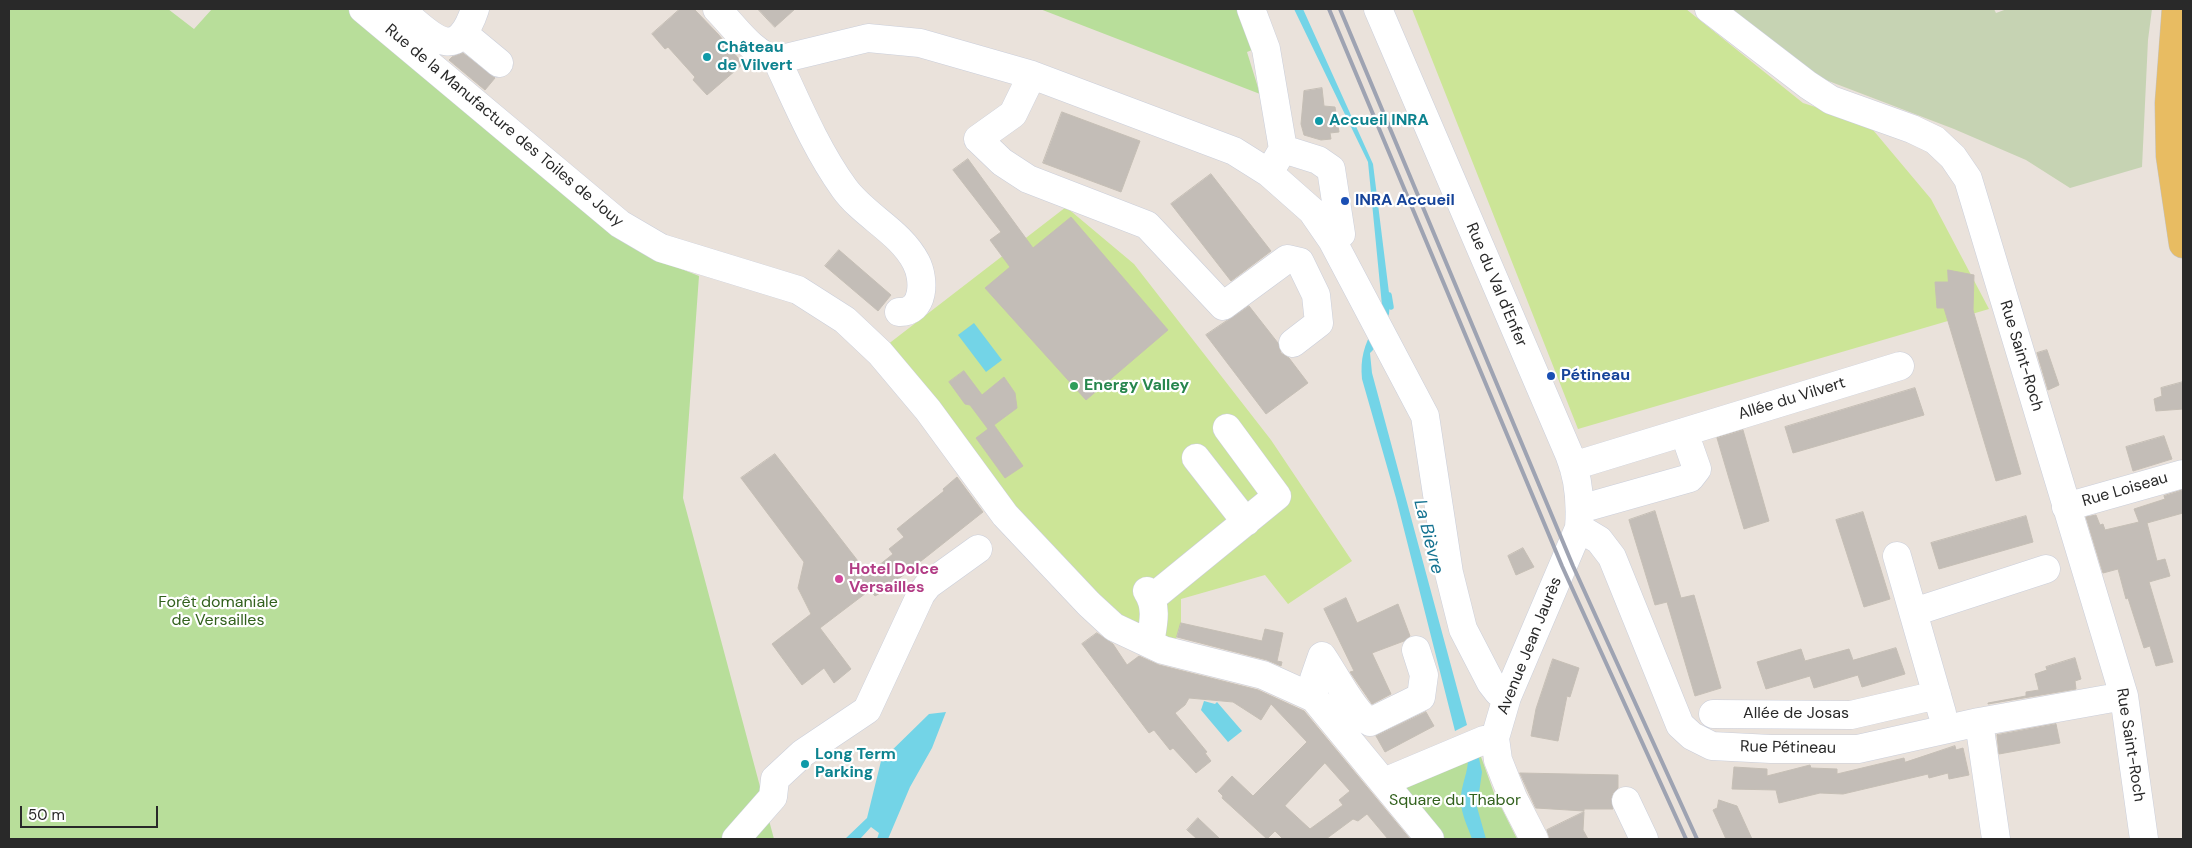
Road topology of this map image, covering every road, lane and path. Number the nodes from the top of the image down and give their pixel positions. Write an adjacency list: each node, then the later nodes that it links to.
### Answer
1 (363, 9): 32 (street, Rue de la Manufacture des Toiles de Jouy)
2 (400, 9): 9 (street)
3 (475, 9): 9 (street)
4 (718, 9): 10 (street)
5 (1378, 9): 23 (street, Rue du Val d'Enfer)
6 (1709, 9): 25 (street, Rue Saint-Roch)
7 (2177, 12): 16 (main road)
8 (1253, 14): 13 (street)
9 (464, 34): 11 (street)
10 (777, 60): 12 (street); 17 (street)
11 (500, 63)
12 (1032, 75): 14 (street); 18 (street)
13 (1283, 149): 14 (street); 15 (street)
14 (1269, 173): 15 (street)
15 (1332, 240): 36 (street)
16 (2183, 244)
17 (899, 312)
18 (1293, 343)
19 (1900, 366): 21 (street, Allée du Vilvert)
20 (1227, 428): 27 (street)
21 (1684, 432): 23 (street, Allée du Vilvert); 26 (street)
22 (1196, 458): 27 (street)
23 (1573, 466): 26 (street, Rue du Val d'Enfer)
24 (2183, 474): 25 (street, Rue Loiseau)
25 (2066, 507): 35 (street, Rue Saint-Roch)
26 (1579, 519): 36 (street, Avenue Jean Jaurès); 40 (street, Rue Pétineau)
27 (1246, 522): 32 (street)
28 (978, 548): 44 (street)
29 (1897, 556): 31 (street)
30 (2046, 569): 31 (street)
31 (1914, 612): 34 (street)
32 (1150, 643): 37 (street, Rue de la Manufacture des Toiles de Jouy)
33 (1416, 650): 37 (street)
34 (1937, 696): 38 (street, Allée de Josas); 40 (street)
35 (2124, 696): 39 (street, Rue Pétineau); 49 (street, Rue Saint-Roch)
36 (1507, 697): 41 (street, Avenue Jean Jaurès)
37 (1314, 698): 42 (street, Rue de la Manufacture des Toiles de Jouy)
38 (1713, 714)
39 (1979, 722): 40 (street, Rue Pétineau); 48 (street)
40 (1946, 729)
41 (1495, 738): 42 (street); 46 (street, Avenue Jean Jaurès)
42 (1384, 782): 45 (street, Rue de la Manufacture des Toiles de Jouy)
43 (1626, 801): 47 (street)
44 (736, 839)
45 (1430, 839)
46 (1534, 839)
47 (1644, 839)
48 (1996, 839)
49 (2144, 839)

